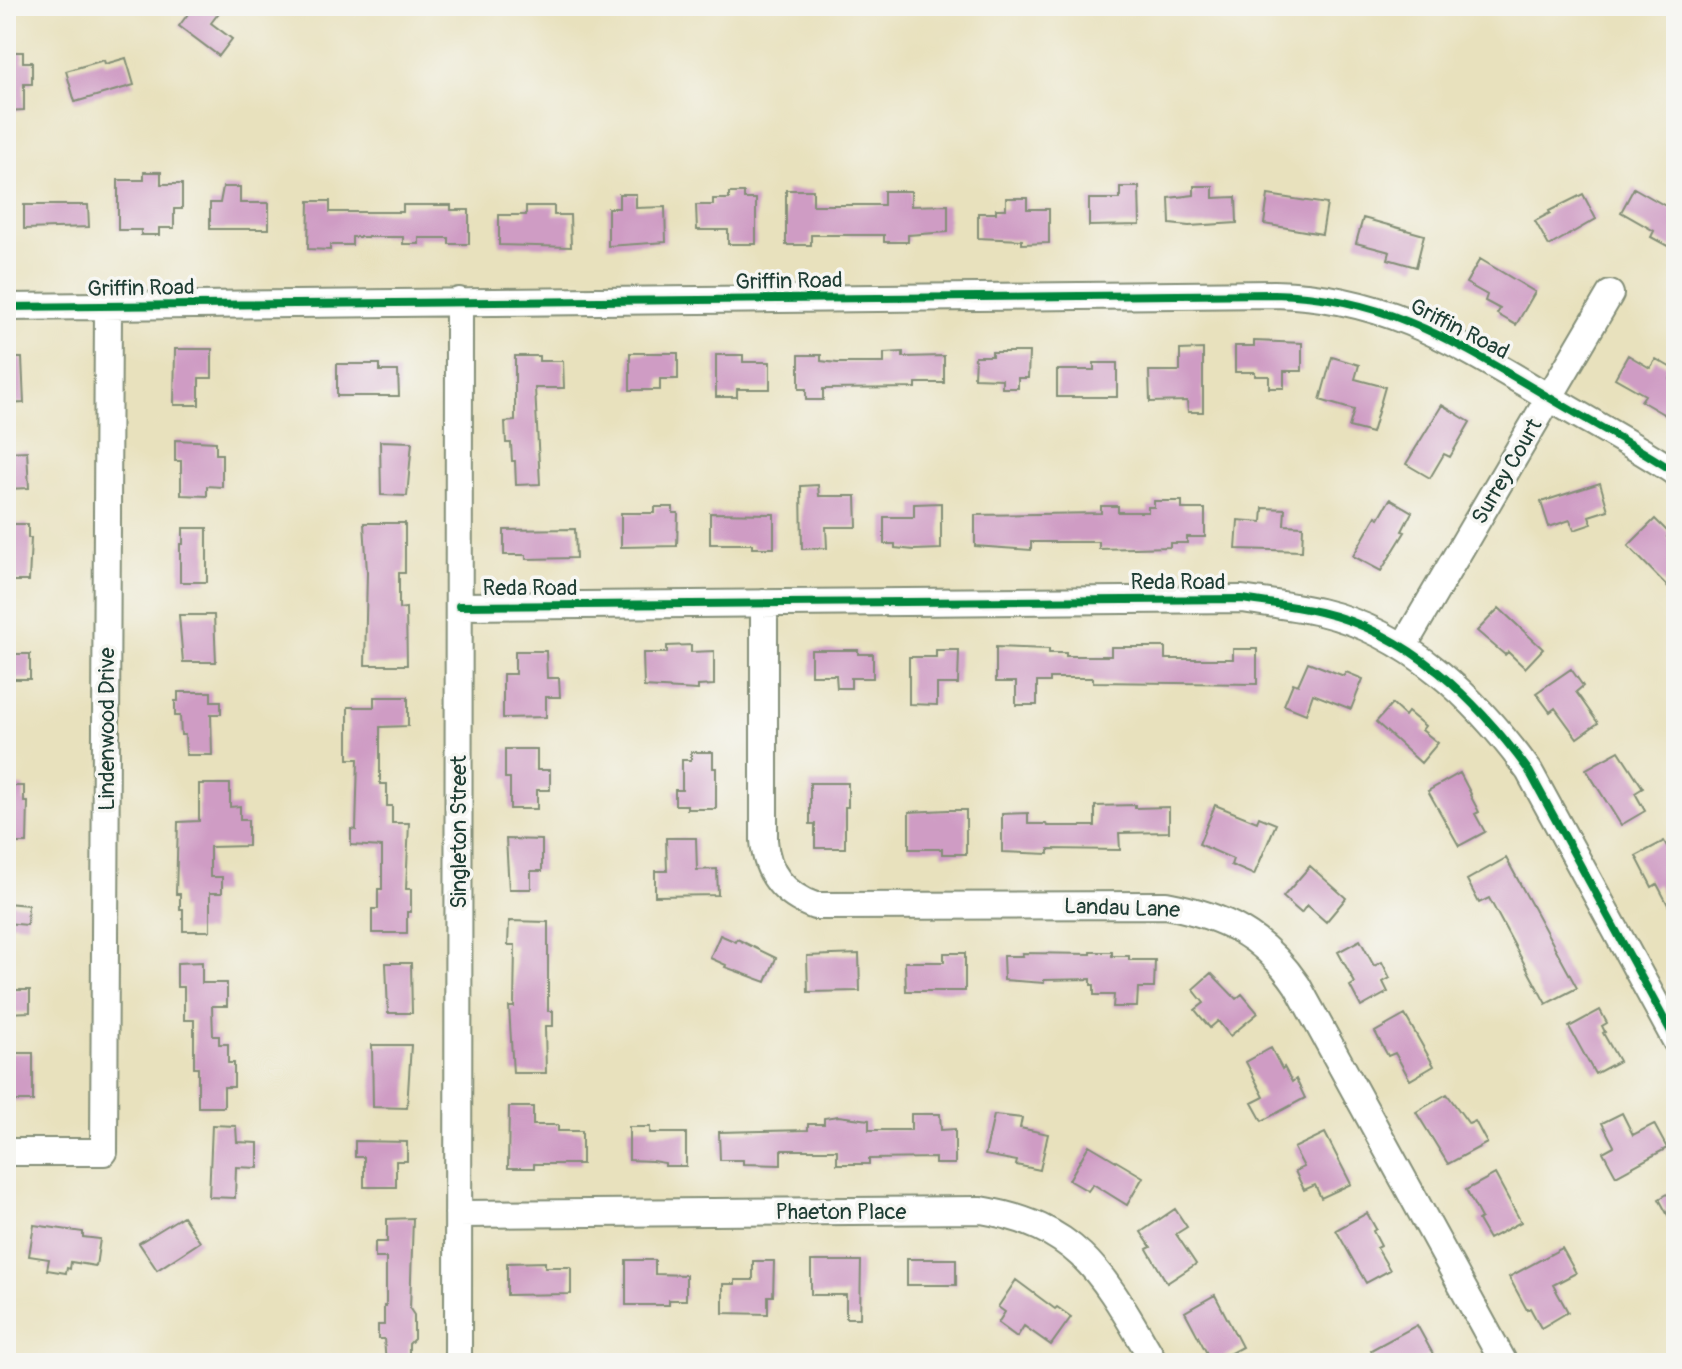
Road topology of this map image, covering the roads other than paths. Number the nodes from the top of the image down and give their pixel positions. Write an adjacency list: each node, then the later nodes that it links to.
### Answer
1 (1610, 294): 5 (street, Surrey Court)
2 (459, 301): 3 (street, Griffin Road); 5 (street, Griffin Road); 8 (street, Singleton Street)
3 (108, 305): 4 (street, Griffin Road); 11 (street, Lindenwood Drive)
4 (6, 307)
5 (1549, 397): 6 (street, Griffin Road); 9 (street, Surrey Court)
6 (1676, 473)
7 (764, 603): 8 (street, Reda Road); 9 (street, Reda Road); 15 (street, Landau Lane)
8 (459, 606): 12 (street, Singleton Street)
9 (1403, 647): 10 (street, Reda Road)
10 (1676, 1041)
11 (6, 1152)
12 (458, 1214): 13 (street, Singleton Street); 14 (street, Phaeton Place)
13 (458, 1363)
14 (1155, 1363)
15 (1504, 1363)

